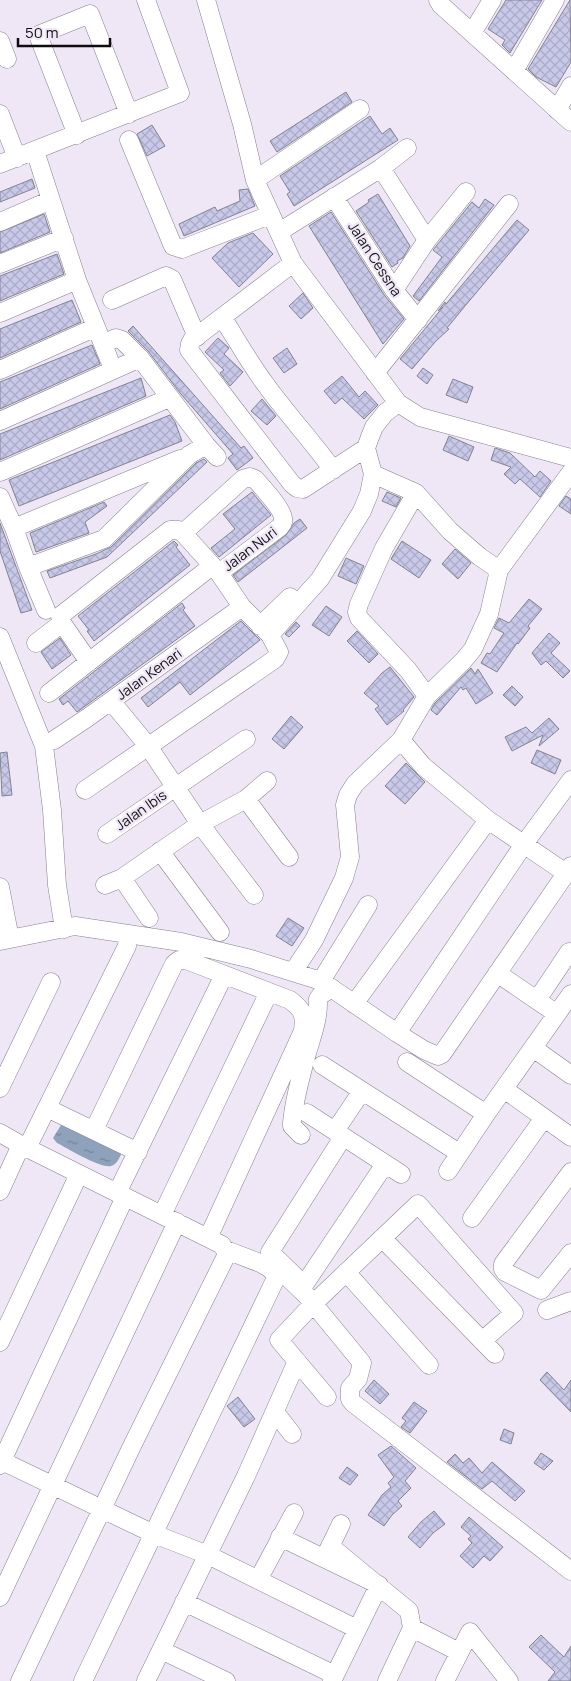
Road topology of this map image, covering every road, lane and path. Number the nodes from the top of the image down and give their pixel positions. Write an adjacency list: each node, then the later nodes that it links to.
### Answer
1 (146, 0): 14 (street)
2 (206, 0): 23 (street)
3 (438, 0): 6 (street)
4 (492, 0): 6 (street)
5 (555, 0): 9 (street)
6 (472, 33): 9 (street)
7 (0, 41): 8 (street)
8 (7, 59)
9 (514, 71): 12 (street)
10 (571, 86): 12 (street)
11 (360, 109): 23 (street)
12 (557, 110): 15 (street)
13 (0, 114): 20 (street)
14 (129, 114): 16 (street); 16 (street)
15 (571, 122)
16 (77, 134): 19 (street)
17 (129, 140): 28 (street)
18 (407, 148): 22 (street)
19 (35, 151): 20 (street); 26 (street)
20 (17, 158): 21 (street)
21 (0, 164)
22 (381, 168): 25 (street); 32 (street)
23 (255, 180): 28 (street)
24 (466, 192): 32 (street)
25 (334, 197): 30 (street); 36 (street, Jalan Cessna)
26 (51, 200): 29 (street); 31 (street)
27 (509, 204): 40 (street)
28 (270, 215): 30 (street)
29 (0, 222)
30 (279, 232): 33 (street)
31 (64, 238): 34 (street); 35 (street)
32 (427, 240): 36 (street)
33 (293, 263): 39 (street); 47 (street)
34 (0, 264)
35 (77, 280): 38 (street); 41 (street)
36 (394, 290): 40 (street, Jalan Cessna)
37 (112, 300): 42 (street)
38 (0, 313)
39 (222, 317): 42 (street); 54 (street)
40 (418, 320): 47 (street)
41 (96, 328): 43 (street); 46 (street)
42 (197, 337): 54 (street)
43 (103, 344): 44 (street); 45 (street)
44 (140, 358): 45 (street); 48 (street)
45 (113, 369): 50 (street)
46 (0, 370)
47 (375, 373): 49 (street)
48 (169, 398): 52 (street); 55 (street)
49 (398, 403): 51 (street); 53 (street)
50 (0, 421)
51 (366, 448): 54 (street); 57 (street)
52 (189, 455): 60 (street); 62 (street)
53 (571, 458)
54 (333, 470)
55 (0, 472)
56 (571, 472): 64 (street)
57 (374, 474): 58 (street); 68 (street)
58 (416, 493): 64 (street); 73 (street)
59 (0, 497): 60 (street)
60 (14, 528): 62 (street)
61 (183, 533): 63 (street); 63 (street, Jalan Nuri); 67 (street)
62 (28, 567): 66 (street)
63 (216, 569): 65 (street); 71 (street)
64 (499, 570): 73 (street)
65 (242, 606): 68 (street); 74 (street, Jalan Kenari)
66 (46, 610)
67 (62, 623): 70 (street); 71 (street)
68 (265, 631): 78 (street)
69 (0, 638): 97 (street)
70 (36, 643)
71 (89, 662): 72 (street)
72 (49, 693)
73 (427, 696): 77 (street)
74 (111, 701): 76 (street, Jalan Kenari); 78 (street)
75 (246, 739): 81 (street, Jalan Ibis)
76 (54, 740)
77 (401, 740): 84 (street); 102 (street)
78 (148, 746): 81 (street); 82 (street)
79 (571, 780): 87 (street)
80 (267, 781): 83 (street)
81 (175, 786): 85 (street); 86 (street, Jalan Ibis)
82 (85, 790)
83 (246, 799): 85 (street); 89 (street)
84 (488, 820): 87 (street); 109 (street)
85 (200, 824): 88 (street); 94 (street)
86 (107, 834)
87 (524, 844): 90 (street); 111 (street)
88 (160, 851): 91 (street); 98 (street)
89 (289, 857)
90 (569, 869): 103 (street)
91 (122, 878): 92 (street); 96 (street)
92 (105, 885)
93 (0, 887): 99 (street)
94 (254, 895)
95 (368, 905): 106 (street)
96 (149, 918)
97 (64, 928): 99 (street); 102 (street)
98 (220, 932)
99 (4, 934)
100 (127, 946): 119 (street)
101 (569, 952): 108 (street)
102 (293, 972): 106 (street)
103 (497, 973): 108 (street); 111 (street)
104 (224, 975): 107 (street); 123 (street); 129 (street)
105 (51, 982): 116 (street)
106 (327, 985): 109 (street); 126 (street)
107 (269, 992): 139 (street); 140 (street)
108 (537, 1000): 110 (street)
109 (354, 1004): 111 (street)
110 (566, 1007): 112 (street)
111 (397, 1033)
112 (533, 1048): 115 (street); 117 (street)
113 (407, 1062): 121 (street)
114 (322, 1065): 118 (street)
115 (571, 1075)
116 (0, 1088)
117 (504, 1089): 121 (street); 122 (street)
118 (362, 1090): 125 (street); 130 (street)
119 (47, 1108): 123 (street); 128 (street)
120 (307, 1113): 125 (street)
121 (486, 1114): 130 (street)
122 (544, 1118): 127 (street); 138 (street)
123 (94, 1130): 129 (street)
124 (0, 1133): 128 (street)
125 (339, 1134): 131 (street); 131 (street)
126 (301, 1135)
127 (571, 1137)
128 (24, 1146): 134 (street); 136 (street)
129 (138, 1152): 137 (street)
130 (460, 1152): 132 (street)
131 (385, 1164): 135 (street)
132 (448, 1171)
133 (571, 1172): 143 (street)
134 (79, 1174): 137 (street); 150 (street)
135 (401, 1174)
136 (0, 1191)
137 (121, 1195): 139 (street); 157 (street)
138 (472, 1218)
139 (170, 1219): 140 (street); 158 (street)
140 (208, 1238): 142 (street)
141 (382, 1238): 145 (street); 149 (street); 149 (street)
142 (226, 1250): 159 (street); 162 (street)
143 (571, 1252)
144 (282, 1272): 147 (street)
145 (346, 1272): 147 (street); 153 (street)
146 (571, 1301): 148 (street)
147 (313, 1304): 152 (street); 166 (street)
148 (547, 1310)
149 (482, 1341): 151 (street)
150 (0, 1342)
151 (495, 1354)
152 (297, 1362): 154 (street); 155 (street)
153 (429, 1365)
154 (327, 1397)
155 (274, 1412): 156 (street); 165 (street)
156 (292, 1434)
157 (1, 1462): 158 (street)
158 (54, 1486): 159 (street); 169 (street)
159 (103, 1510): 162 (street); 178 (street)
160 (294, 1513): 163 (street)
161 (341, 1524): 164 (street)
162 (154, 1534): 165 (street); 179 (street)
163 (280, 1537): 164 (street); 167 (street)
164 (327, 1552): 168 (street)
165 (208, 1555): 167 (street); 170 (street)
166 (571, 1571)
167 (258, 1580): 172 (street)
168 (379, 1585): 171 (street); 172 (street)
169 (0, 1597)
170 (184, 1602): 173 (street); 175 (street)
171 (412, 1628): 174 (street); 181 (street)
172 (357, 1629): 175 (street)
173 (161, 1650): 176 (street); 180 (street)
174 (459, 1652): 177 (street); 182 (street)
175 (334, 1678)
176 (215, 1679)
177 (504, 1679)
178 (20, 1681)
179 (83, 1681)
180 (146, 1681)
181 (387, 1681)
182 (445, 1681)

